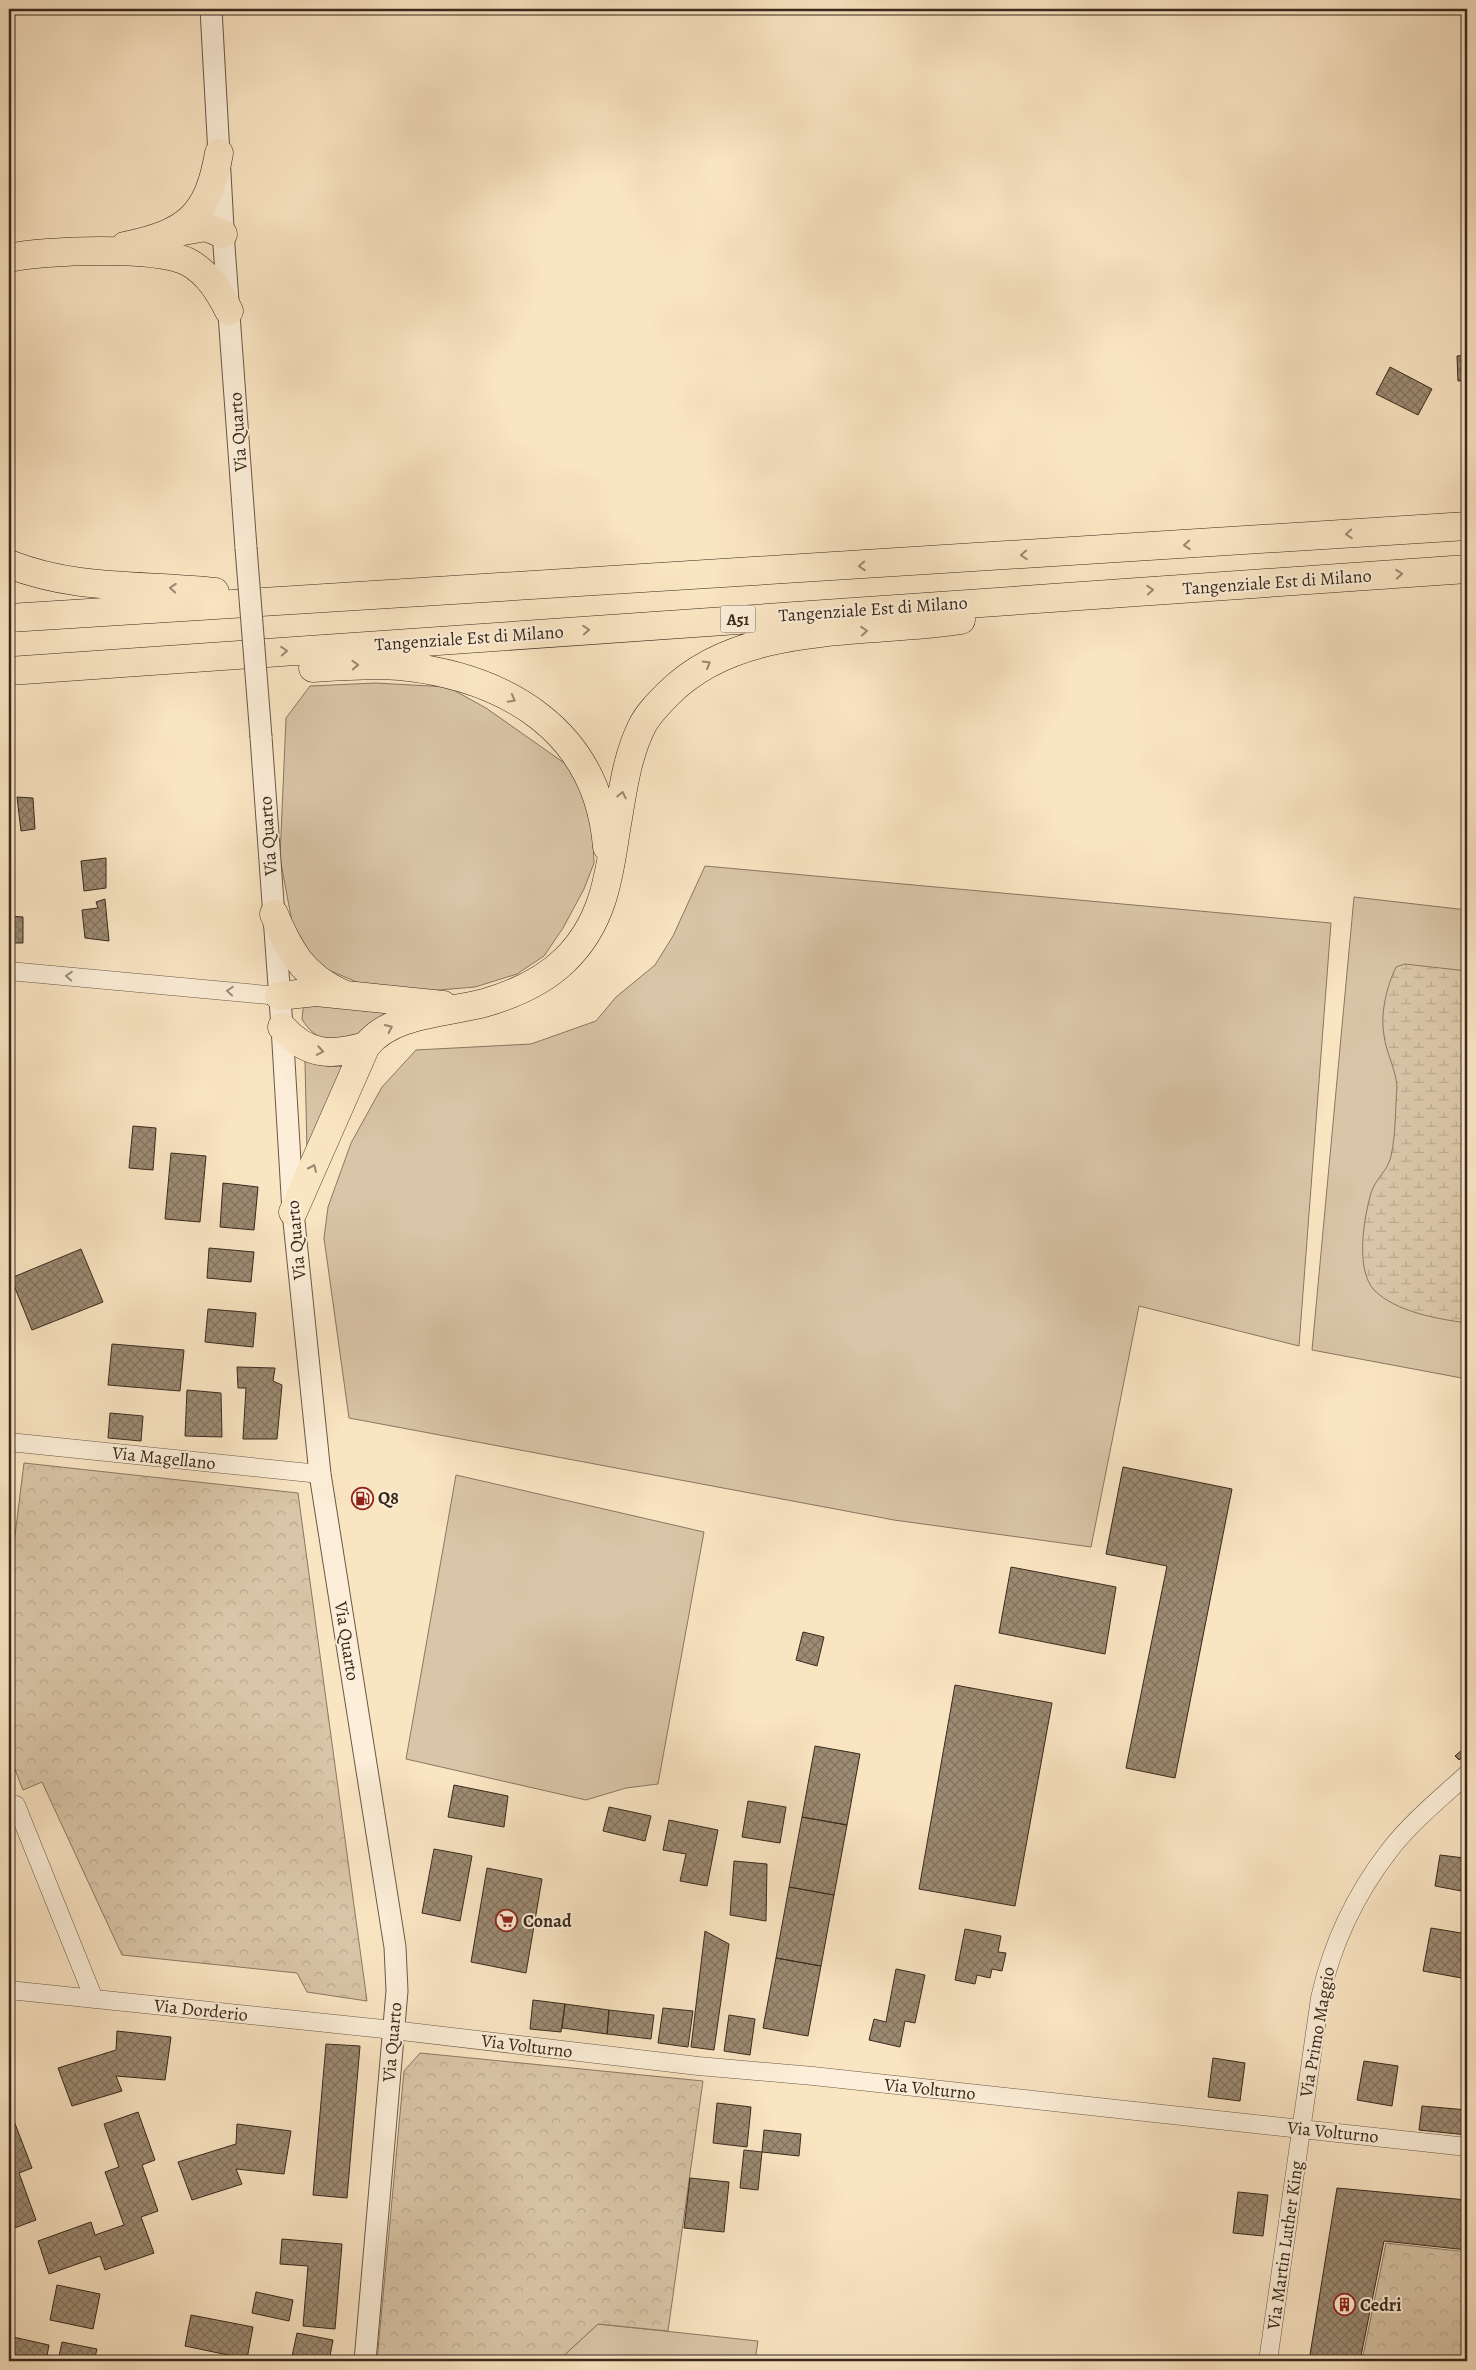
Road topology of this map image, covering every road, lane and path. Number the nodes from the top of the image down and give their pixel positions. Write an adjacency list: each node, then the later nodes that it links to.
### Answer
1 (211, 9): 2 (street, Via Quarto)
2 (219, 153): 3 (highway); 4 (street, Via Quarto)
3 (168, 234): 4 (highway); 5 (highway)
4 (224, 240): 7 (highway); 8 (street, Via Quarto)
5 (92, 251): 6 (highway); 7 (highway)
6 (9, 258)
7 (185, 261): 8 (highway)
8 (228, 311): 18 (street, Via Quarto, bridge)
9 (1467, 526): 13 (highway, one-way to 13)
10 (9, 564): 13 (highway, one-way to 10)
11 (1467, 569): 12 (highway, Tangenziale Est di Milano / A51, one-way to 11)
12 (1112, 592): 15 (highway, Tangenziale Est di Milano / A51, one-way to 12); 17 (highway, one-way to 12)
13 (291, 601): 14 (highway)
14 (9, 618)
15 (9, 671)
16 (9, 678): 17 (highway, one-way to 17)
17 (609, 878): 22 (highway)
18 (274, 914): 20 (street, Via Quarto); 21 (highway)
19 (9, 971): 20 (street, one-way to 19)
20 (279, 996): 21 (highway); 23 (street, Via Quarto)
21 (349, 996): 22 (highway)
22 (467, 1006): 24 (highway, one-way to 22)
23 (282, 1027): 24 (highway, one-way to 24); 25 (street, Via Quarto)
24 (366, 1046): 25 (highway, one-way to 24)
25 (293, 1212): 27 (street, Via Quarto)
26 (9, 1442): 27 (street, Via Magellano)
27 (320, 1474): 32 (street, Via Quarto)
28 (1467, 1774): 33 (street, Via Primo Maggio)
29 (16, 1805): 31 (street)
30 (9, 1990): 31 (street, Via Dorderio)
31 (94, 1999): 32 (street, Via Dorderio)
32 (392, 2030): 33 (street, Via Volturno); 35 (street, Via Quarto)
33 (1302, 2129): 34 (street, Via Volturno); 36 (street, Via Martin Luther King)
34 (1467, 2147)
35 (365, 2361)
36 (1268, 2361)

